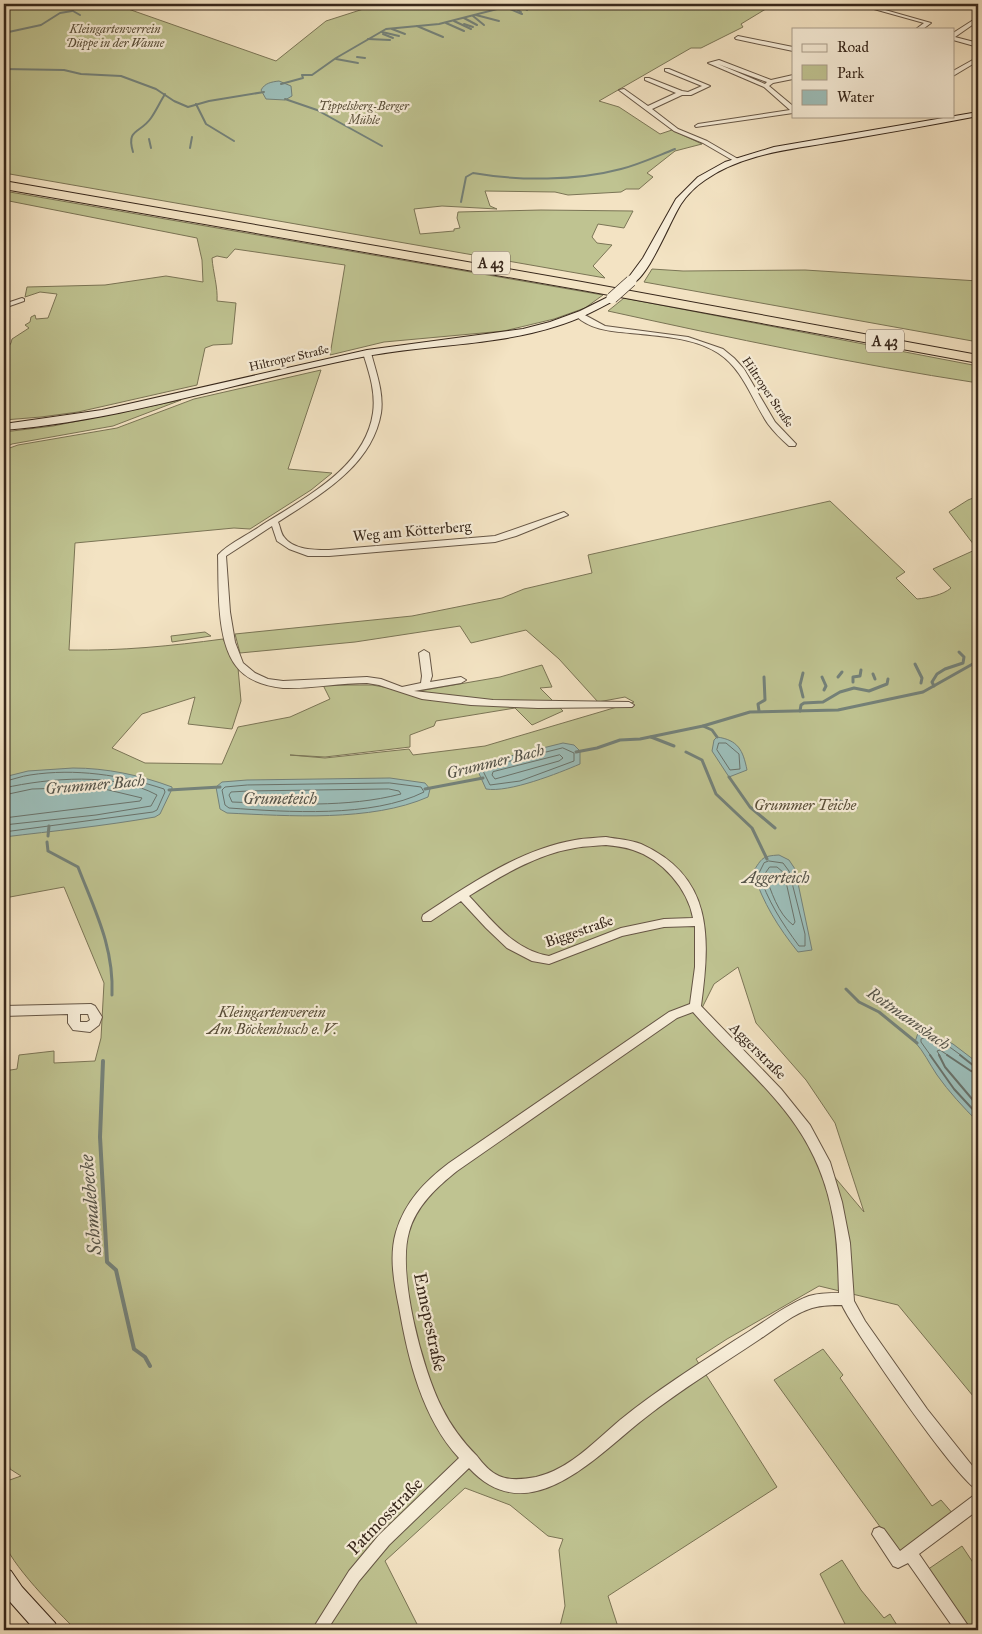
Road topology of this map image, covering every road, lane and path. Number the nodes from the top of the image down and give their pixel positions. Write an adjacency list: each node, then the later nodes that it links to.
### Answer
1 (859, 4): 5 (street)
2 (974, 4): 3 (street)
3 (978, 6)
4 (978, 19): 6 (street)
5 (921, 28)
6 (954, 36)
7 (954, 37): 9 (street)
8 (738, 38): 10 (street)
9 (978, 45)
10 (792, 49)
11 (978, 59): 13 (street)
12 (667, 70): 18 (street)
13 (954, 73)
14 (792, 77): 16 (street)
15 (647, 79): 18 (street)
16 (769, 84): 16 (street); 20 (street)
17 (622, 90): 19 (street)
18 (681, 93): 19 (street)
19 (647, 109): 24 (street)
20 (792, 109)
21 (792, 110): 23 (street)
22 (978, 114): 24 (street, Hiltroper Straße)
23 (698, 126)
24 (736, 160): 29 (street, Hiltroper Straße, bridge)
25 (4, 179): 30 (highway, A 43)
26 (4, 185): 32 (highway, A 43)
27 (22, 300): 28 (street)
28 (4, 306)
29 (580, 316): 31 (street, Hiltroper Straße); 34 (street, Hiltroper Straße)
30 (978, 352)
31 (367, 353): 33 (street, Hiltroper Straße); 36 (street)
32 (978, 359)
33 (4, 428)
34 (792, 444)
35 (564, 515): 36 (street, Weg am Kötterberg)
36 (274, 521): 40 (street)
37 (424, 653): 39 (street)
38 (461, 680): 39 (street)
39 (425, 686): 40 (street)
40 (400, 688): 41 (street)
41 (629, 705)
42 (461, 895): 43 (street); 44 (street, Biggestraße); 44 (street)
43 (427, 918)
44 (700, 922): 45 (street)
45 (695, 1007): 48 (street, Aggerstraße); 49 (street, Ennepestraße)
46 (74, 1009): 47 (street)
47 (4, 1011)
48 (846, 1300): 49 (street, Ennepestraße); 50 (street, Aggerstraße)
49 (468, 1459): 56 (street, Patmosstraße)
50 (978, 1483)
51 (978, 1500): 53 (street)
52 (879, 1534): 53 (street)
53 (910, 1554): 57 (street)
54 (4, 1578): 55 (street)
55 (48, 1630)
56 (319, 1630)
57 (964, 1630)

